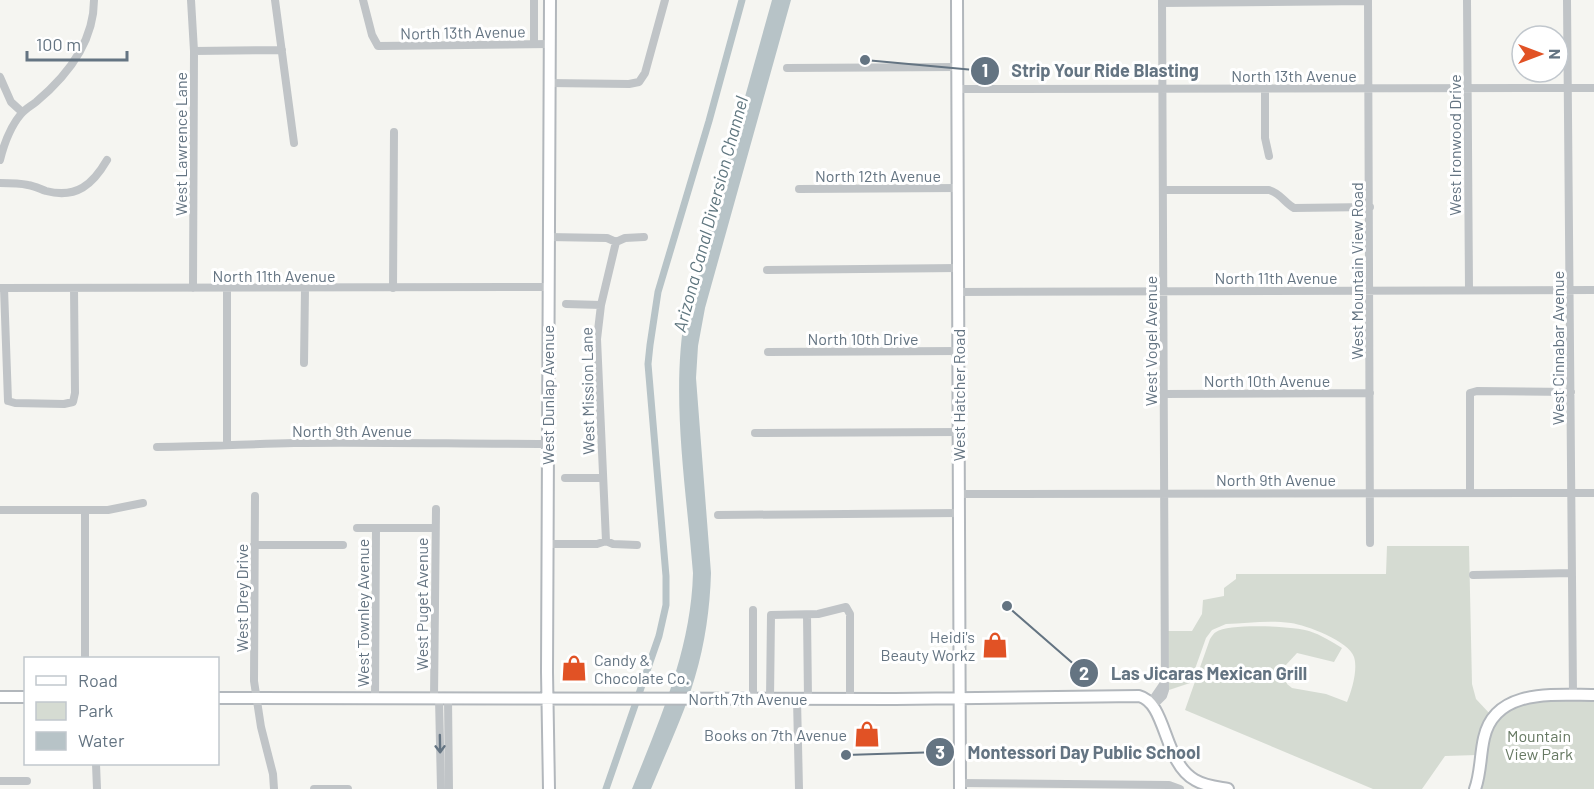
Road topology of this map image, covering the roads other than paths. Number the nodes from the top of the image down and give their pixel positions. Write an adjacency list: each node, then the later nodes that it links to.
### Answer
1 (94, 0): 28 (street)
2 (191, 0): 16 (street, West Lawrence Lane)
3 (275, 0): 15 (street)
4 (363, 0): 13 (street, North 13th Avenue)
5 (534, 0): 13 (street)
6 (550, 0): 14 (main road, West Dunlap Avenue)
7 (665, 0): 20 (street)
8 (957, 0): 17 (main road, West Hatcher Road)
9 (1467, 0): 23 (street, West Ironwood Drive)
10 (1567, 0): 24 (street, West Cinnabar Avenue)
11 (1162, 1): 12 (street); 27 (street, West Vogel Avenue)
12 (1368, 1): 22 (street, West Mountain View Road)
13 (534, 44): 14 (street, North 13th Avenue)
14 (550, 44): 20 (main road, West Dunlap Avenue)
15 (282, 50): 16 (street); 30 (street)
16 (194, 51): 47 (street, West Lawrence Lane)
17 (957, 67): 18 (street); 26 (main road, West Hatcher Road)
18 (787, 68)
19 (0, 77): 28 (street)
20 (549, 83): 39 (main road, West Dunlap Avenue)
21 (1265, 88): 22 (street, North 13th Avenue); 27 (street, North 13th Avenue); 31 (street)
22 (1369, 88): 23 (street, North 13th Avenue); 38 (street, West Mountain View Road)
23 (1467, 88): 24 (street, North 13th Avenue); 52 (street, West Ironwood Drive)
24 (1568, 88): 25 (street, North 13th Avenue); 53 (street, West Cinnabar Avenue)
25 (1594, 88)
26 (957, 89): 27 (street, North 13th Avenue); 35 (main road, West Hatcher Road)
27 (1163, 89): 37 (street, West Vogel Avenue)
28 (22, 112): 32 (street)
29 (394, 132): 49 (street)
30 (294, 143)
31 (1269, 156)
32 (0, 160)
33 (107, 160): 34 (street)
34 (0, 183)
35 (958, 188): 36 (street, North 12th Avenue); 42 (main road, West Hatcher Road)
36 (799, 189)
37 (1163, 190): 38 (street); 56 (street, West Vogel Avenue)
38 (1370, 207): 51 (street, West Mountain View Road)
39 (548, 237): 41 (street); 44 (main road, West Dunlap Avenue)
40 (644, 237): 41 (street)
41 (616, 242): 58 (street, West Mission Lane)
42 (958, 268): 43 (street); 55 (main road, West Hatcher Road)
43 (767, 270)
44 (548, 287): 49 (street, North 11th Avenue); 68 (main road, West Dunlap Avenue)
45 (2, 288): 46 (street, North 11th Avenue); 46 (street)
46 (74, 288): 47 (street, North 11th Avenue)
47 (193, 288): 50 (street, North 11th Avenue)
48 (305, 288): 49 (street, North 11th Avenue); 50 (street, North 11th Avenue); 61 (street)
49 (393, 288)
50 (227, 289): 67 (street)
51 (1370, 290): 52 (street, North 11th Avenue); 56 (street, North 11th Avenue); 63 (street, West Mountain View Road)
52 (1469, 290): 53 (street, North 11th Avenue)
53 (1570, 290): 54 (street, North 11th Avenue); 62 (street, West Cinnabar Avenue)
54 (1594, 290)
55 (958, 292): 56 (street, North 11th Avenue); 59 (main road, West Hatcher Road)
56 (1163, 292): 64 (street, West Vogel Avenue)
57 (566, 304): 58 (street, West Mission Lane)
58 (601, 305): 70 (street, West Mission Lane)
59 (958, 351): 60 (street, North 10th Drive); 65 (main road, West Hatcher Road)
60 (768, 352)
61 (304, 363)
62 (1571, 392): 73 (street); 74 (street, West Cinnabar Avenue)
63 (1370, 393): 64 (street, North 10th Avenue); 72 (street, West Mountain View Road)
64 (1164, 394): 77 (street, West Vogel Avenue)
65 (958, 432): 66 (street); 76 (main road, West Hatcher Road)
66 (755, 433)
67 (227, 444): 68 (street, North 9th Avenue); 69 (street, North 9th Avenue)
68 (547, 444): 90 (main road, West Dunlap Avenue)
69 (157, 447)
70 (603, 477): 71 (street, West Mission Lane); 88 (street, West Mission Lane)
71 (565, 478)
72 (1370, 492): 73 (street, North 9th Avenue); 77 (street, North 9th Avenue); 89 (street, West Mountain View Road)
73 (1470, 493): 74 (street, North 9th Avenue)
74 (1572, 493): 75 (street, North 9th Avenue); 94 (street, West Cinnabar Avenue)
75 (1594, 493)
76 (958, 494): 77 (street, North 9th Avenue); 83 (main road, West Hatcher Road)
77 (1164, 494): 113 (street, West Vogel Avenue)
78 (255, 496): 91 (street, West Drey Drive)
79 (143, 503): 82 (street)
80 (436, 509): 87 (street, West Puget Avenue)
81 (0, 510): 82 (street)
82 (85, 510): 98 (street)
83 (958, 513): 84 (street); 108 (main road, West Hatcher Road)
84 (718, 515)
85 (357, 528): 86 (street)
86 (376, 528): 87 (street); 104 (street, West Townley Avenue)
87 (435, 528): 105 (street, West Puget Avenue)
88 (606, 540): 90 (street); 93 (street)
89 (1370, 543)
90 (547, 544): 106 (main road, West Dunlap Avenue)
91 (254, 545): 92 (street); 109 (street, West Drey Drive)
92 (343, 545)
93 (637, 545)
94 (1572, 573): 95 (street); 99 (street, West Cinnabar Avenue)
95 (1473, 574)
96 (753, 610): 107 (street)
97 (807, 615): 110 (street); 111 (street); 112 (street)
98 (85, 657)
99 (1573, 695): 100 (main road); 128 (main road)
100 (1594, 695)
101 (0, 697): 102 (main road)
102 (24, 698)
103 (219, 698): 109 (main road, North 7th Avenue)
104 (375, 698): 105 (main road, North 7th Avenue); 109 (main road, North 7th Avenue)
105 (441, 698): 106 (main road, North 7th Avenue); 122 (street, West Puget Avenue, one-way to 122); 123 (street, West Puget Avenue)
106 (547, 698): 107 (main road, North 7th Avenue); 124 (main road, West Dunlap Avenue)
107 (753, 698): 110 (main road, North 7th Avenue)
108 (959, 698): 112 (main road, North 7th Avenue); 113 (main road, North 7th Avenue); 117 (main road, West Hatcher Road)
109 (257, 699): 119 (street)
110 (770, 699): 111 (main road, North 7th Avenue)
111 (803, 699): 112 (main road, North 7th Avenue); 125 (street)
112 (850, 699)
113 (1151, 702): 127 (main road)
114 (96, 765): 118 (street)
115 (27, 781): 116 (street)
116 (6, 784)
117 (960, 786): 126 (street)
118 (97, 789)
119 (274, 789)
120 (314, 789): 121 (street)
121 (348, 789)
122 (441, 789)
123 (449, 789)
124 (549, 789)
125 (799, 789)
126 (1179, 789)
127 (1228, 789)
128 (1475, 789)

